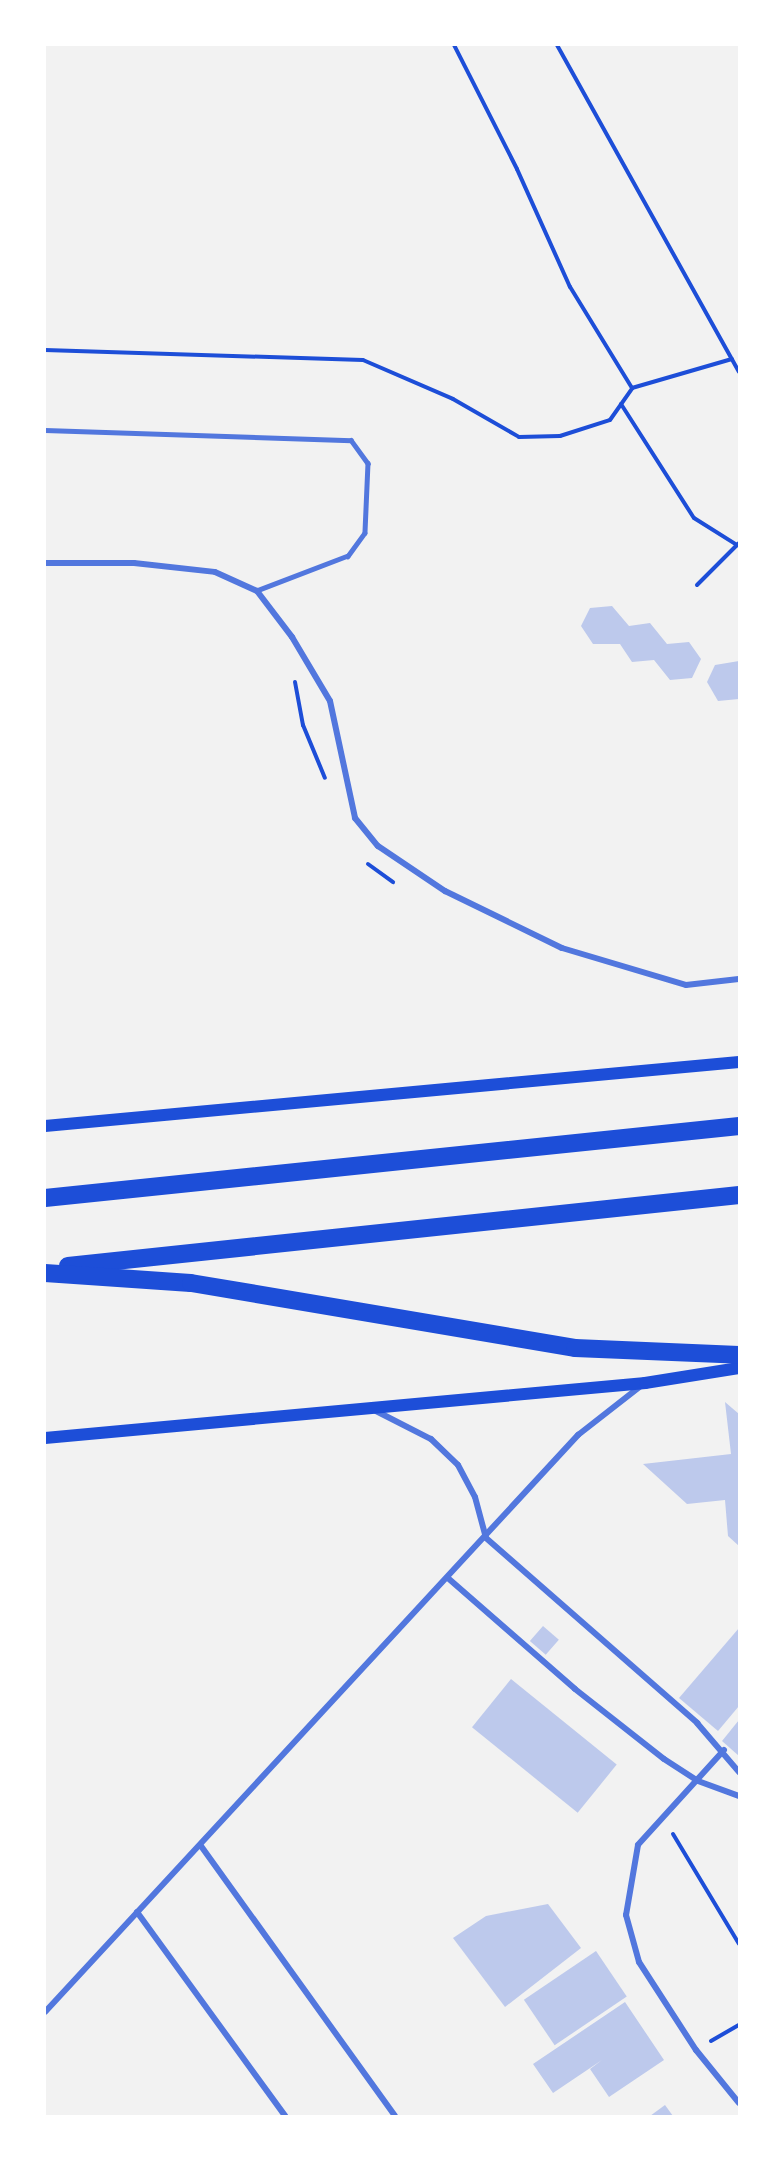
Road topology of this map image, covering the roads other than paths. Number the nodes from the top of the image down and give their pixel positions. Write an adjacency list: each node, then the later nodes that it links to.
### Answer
1 (45, 430): 3 (lane)
2 (45, 563): 3 (street)
3 (257, 591): 4 (street)
4 (739, 979)
5 (739, 1062): 6 (main road)
6 (45, 1126)
7 (739, 1126): 9 (highway)
8 (739, 1195): 10 (highway)
9 (45, 1198)
10 (45, 1268)
11 (45, 1273): 12 (highway)
12 (739, 1355)
13 (739, 1368): 14 (main road)
14 (645, 1383): 15 (main road); 17 (street)
15 (369, 1407): 16 (main road); 17 (street)
16 (45, 1438)
17 (486, 1538): 18 (street); 19 (street)
18 (449, 1579): 21 (street); 23 (street)
19 (724, 1750): 20 (street); 21 (street)
20 (739, 1772)
21 (698, 1781): 22 (street); 26 (street)
22 (739, 1796)
23 (201, 1846): 24 (street); 28 (street)
24 (137, 1912): 25 (street); 27 (street)
25 (45, 2012)
26 (739, 2103)
27 (285, 2116)
28 (395, 2116)

